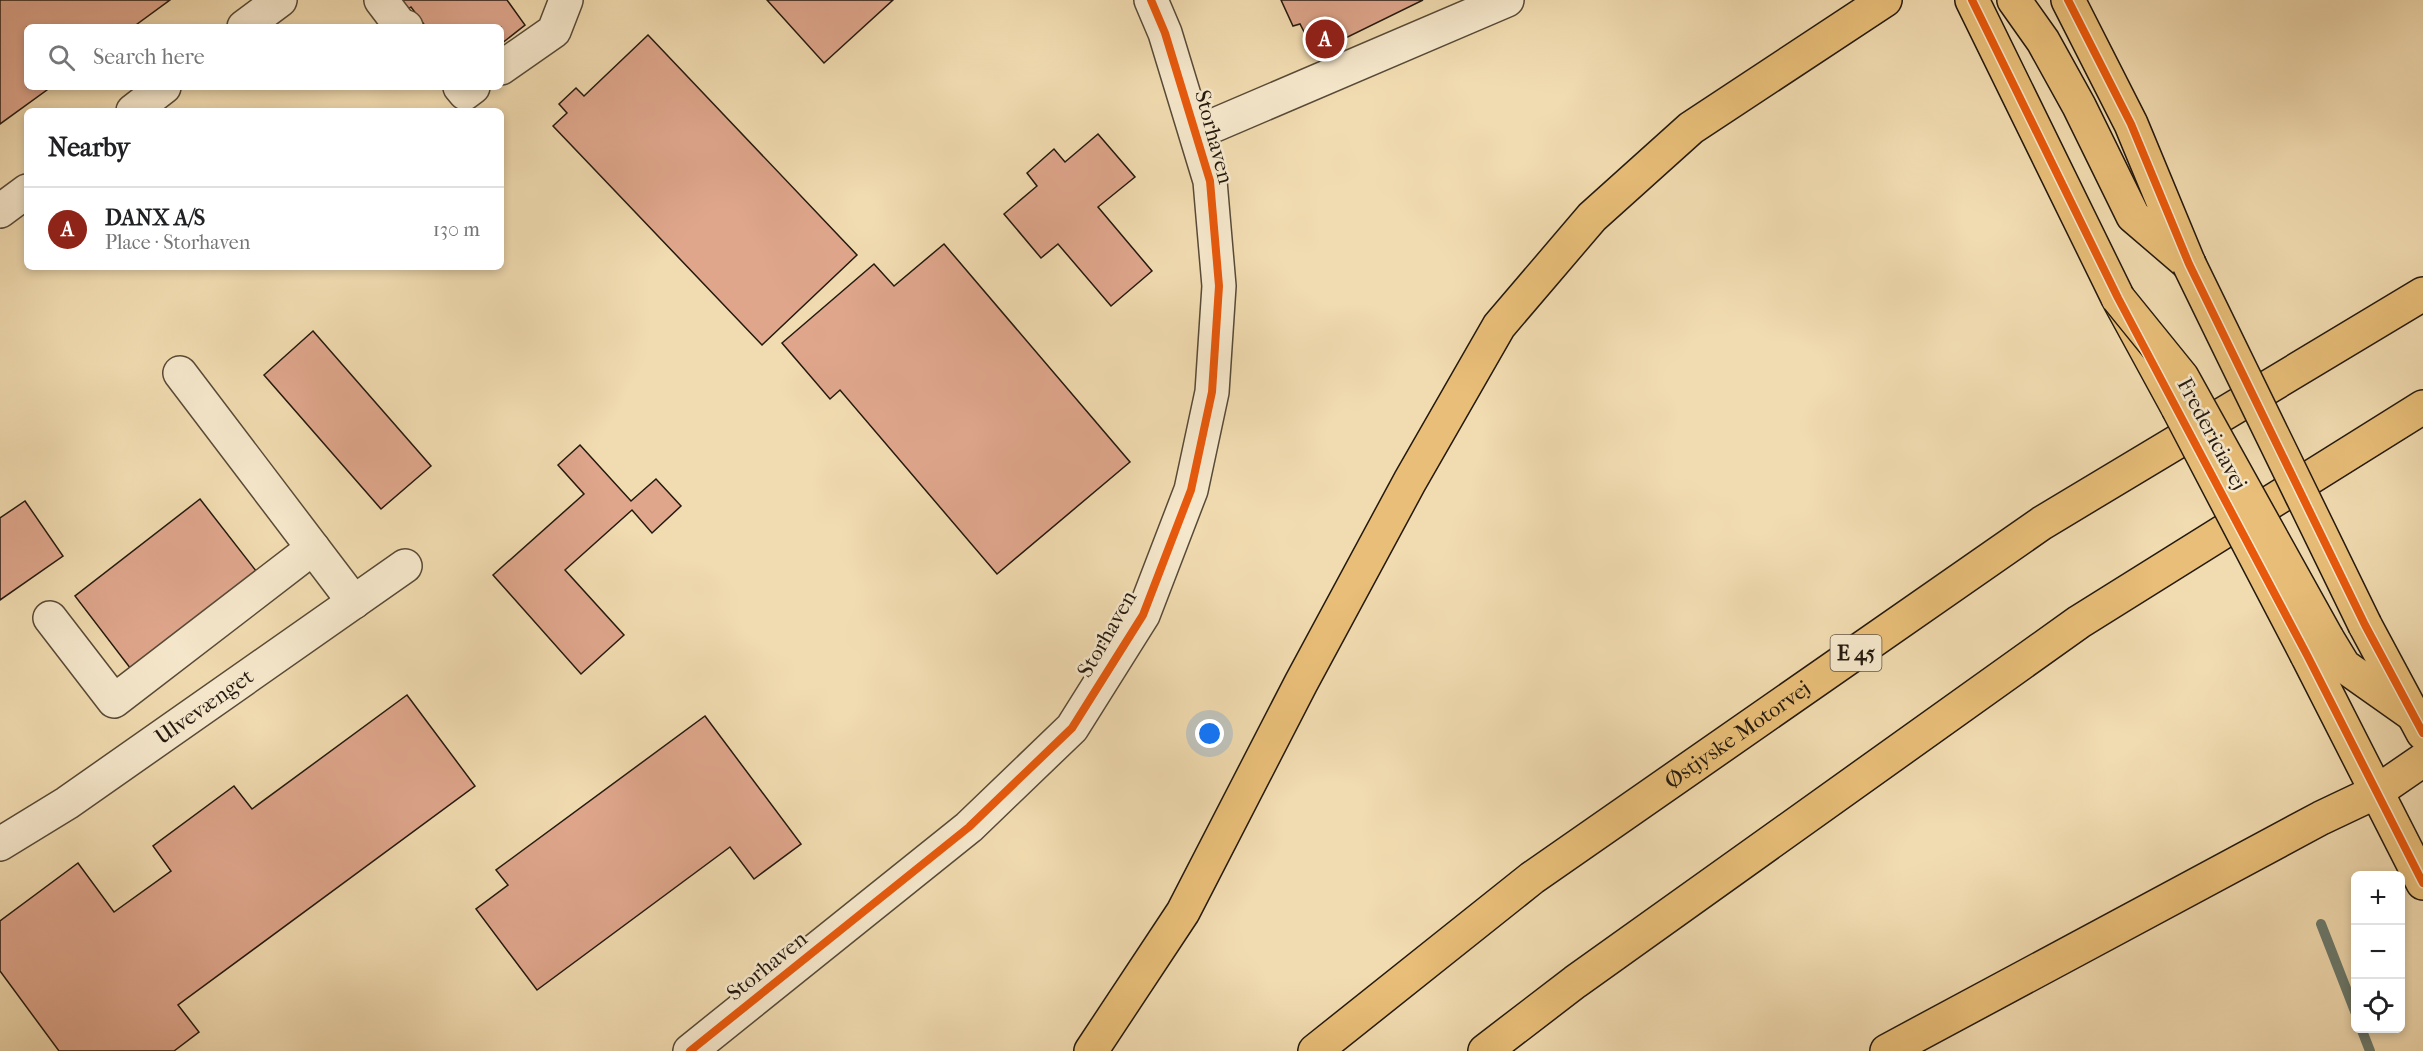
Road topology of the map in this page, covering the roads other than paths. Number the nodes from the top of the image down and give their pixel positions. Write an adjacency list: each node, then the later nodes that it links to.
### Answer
1 (280, 0): 10 (street)
2 (381, 0): 11 (street)
3 (566, 0): 12 (street)
4 (1151, 0): 15 (street, Storhaven)
5 (1507, 0): 15 (street)
6 (1972, 0): 26 (main road, bridge)
7 (2014, 0): 18 (main road)
8 (2068, 0): 18 (main road)
9 (1870, 5): 33 (main road)
10 (248, 24)
11 (399, 24)
12 (504, 66)
13 (160, 90): 14 (street)
14 (137, 108)
15 (1196, 133): 32 (street, Storhaven)
16 (24, 193): 17 (street)
17 (0, 211)
18 (2189, 264): 27 (main road, bridge)
19 (2423, 294): 34 (main road, Østjyske Motorvej / E 45)
20 (180, 373): 22 (street)
21 (2423, 407): 35 (main road)
22 (313, 548): 24 (street); 25 (street)
23 (405, 566): 24 (street, Ulvevænget)
24 (354, 602): 30 (street, Ulvevænget)
25 (50, 618)
26 (2317, 646): 27 (main road); 29 (main road)
27 (2419, 721)
28 (2423, 760): 29 (main road)
29 (2378, 791): 31 (main road); 36 (main road)
30 (0, 844)
31 (2423, 883)
32 (690, 1051)
33 (1091, 1051)
34 (1315, 1051)
35 (1485, 1051)
36 (1887, 1051)

